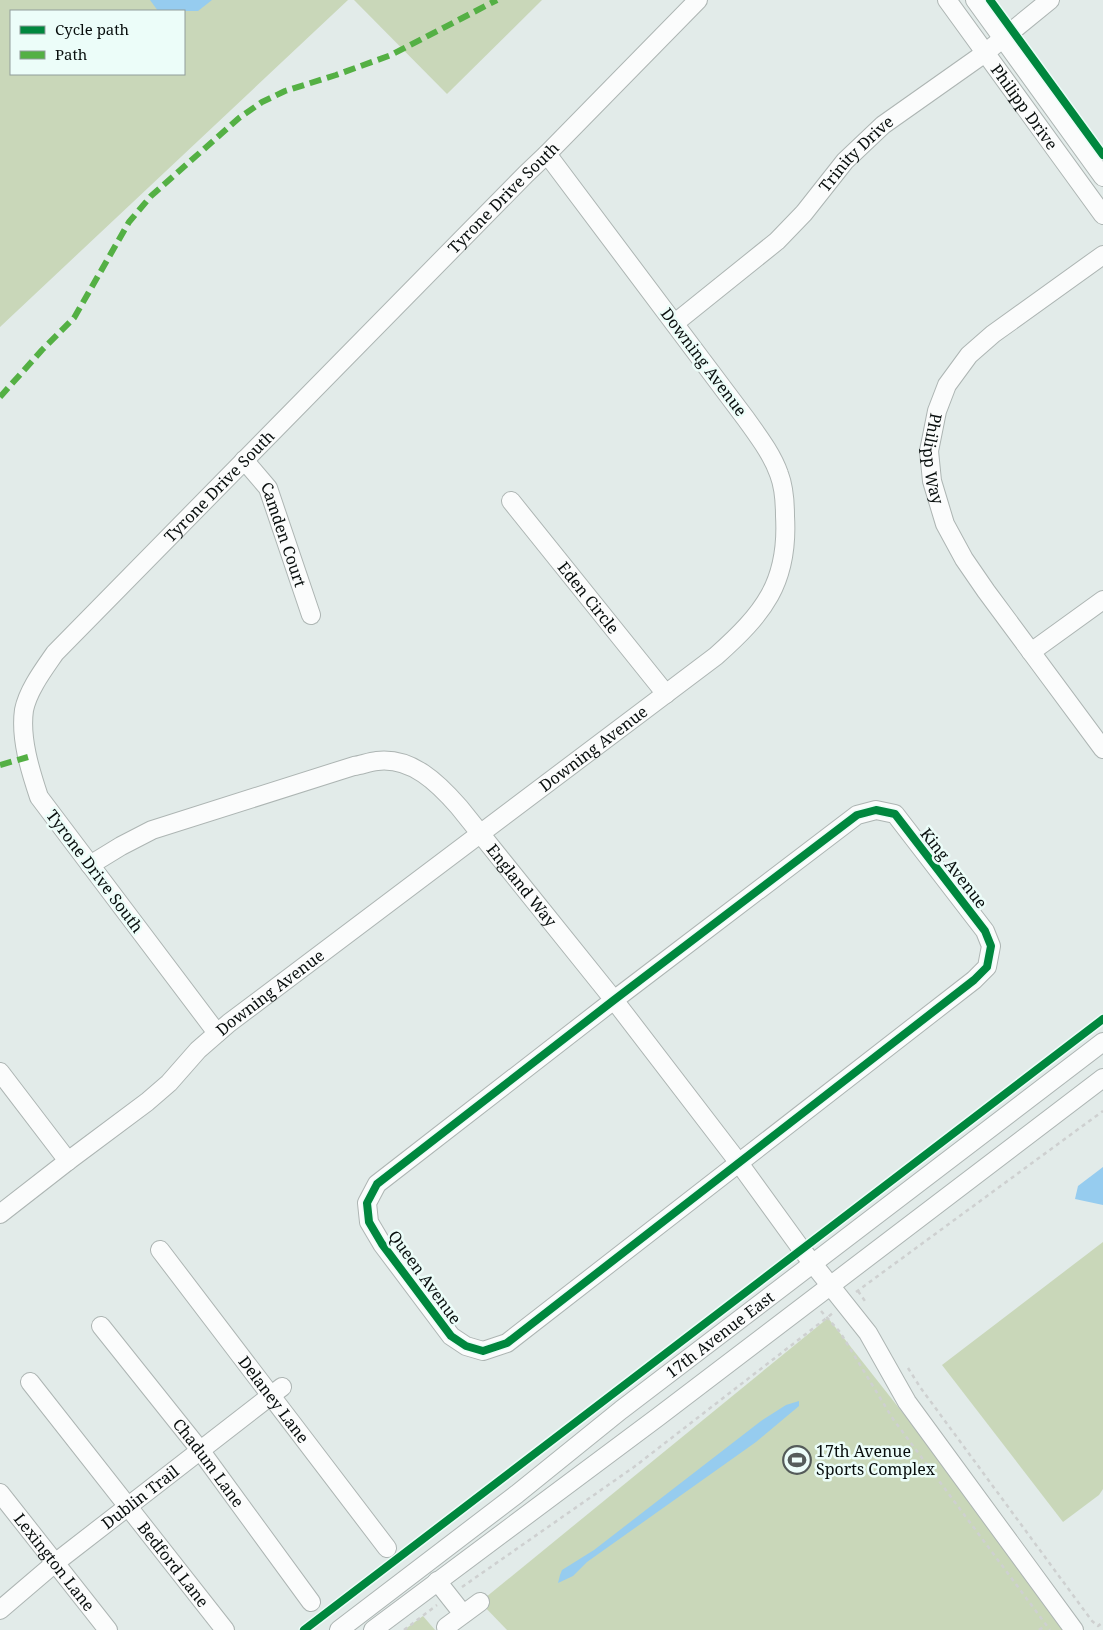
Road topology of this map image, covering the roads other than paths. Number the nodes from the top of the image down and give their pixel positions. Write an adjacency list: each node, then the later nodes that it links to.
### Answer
1 (698, 0): 7 (street, Tyrone Drive South)
2 (947, 0): 6 (street, Philipp Drive)
3 (975, 0): 5 (street, Philipp Drive)
4 (1050, 0): 5 (street, Trinity Drive)
5 (1003, 38): 6 (street, Trinity Drive); 8 (street, Philipp Drive)
6 (985, 52): 9 (street, Philipp Drive); 11 (street, Trinity Drive)
7 (547, 154): 11 (street, Downing Avenue); 12 (street, Tyrone Drive South)
8 (1103, 177)
9 (1103, 215)
10 (1103, 255): 16 (street, Philipp Way)
11 (675, 323): 17 (street, Downing Avenue)
12 (244, 460): 15 (street, Camden Court); 20 (street, Tyrone Drive South)
13 (511, 501): 17 (street, Eden Circle)
14 (1103, 600): 16 (street)
15 (311, 615)
16 (1031, 652): 18 (street, Philipp Way)
17 (666, 694): 19 (street, Downing Avenue)
18 (1103, 749)
19 (480, 834): 20 (street, England Way); 21 (street, England Way); 22 (street, Downing Avenue)
20 (90, 865): 22 (street, Tyrone Drive South)
21 (614, 1000): 27 (street, England Way); 27 (street, Queen Avenue); 27 (street, King Avenue)
22 (217, 1033): 26 (street, Downing Avenue)
23 (1103, 1042): 30 (street, 17th Avenue East)
24 (0, 1072): 26 (street)
25 (1103, 1078): 31 (street, 17th Avenue East)
26 (68, 1161): 28 (street, Downing Avenue)
27 (739, 1163): 30 (street, England Way)
28 (0, 1214)
29 (160, 1250): 34 (street, Delaney Lane)
30 (813, 1264): 31 (street, England Way); 48 (street, 17th Avenue East)
31 (830, 1286): 40 (street, 17th Avenue East); 50 (street, England Way)
32 (101, 1326): 35 (street, Chadum Lane)
33 (30, 1382): 37 (street, Bedford Lane)
34 (276, 1391): 35 (street, Dublin Trail); 38 (street, Delaney Lane)
35 (200, 1450): 37 (street, Dublin Trail); 41 (street, Chadum Lane)
36 (0, 1493): 39 (street, Lexington Lane)
37 (128, 1506): 39 (street, Dublin Trail); 47 (street, Bedford Lane)
38 (387, 1548)
39 (55, 1563): 43 (street, Dublin Trail); 46 (street, Lexington Lane)
40 (437, 1581): 44 (street); 49 (street, 17th Avenue East)
41 (311, 1602)
42 (480, 1602): 44 (street)
43 (0, 1610)
44 (463, 1614): 45 (street)
45 (446, 1627)
46 (108, 1630)
47 (225, 1630)
48 (339, 1630)
49 (373, 1630)
50 (1074, 1630)

